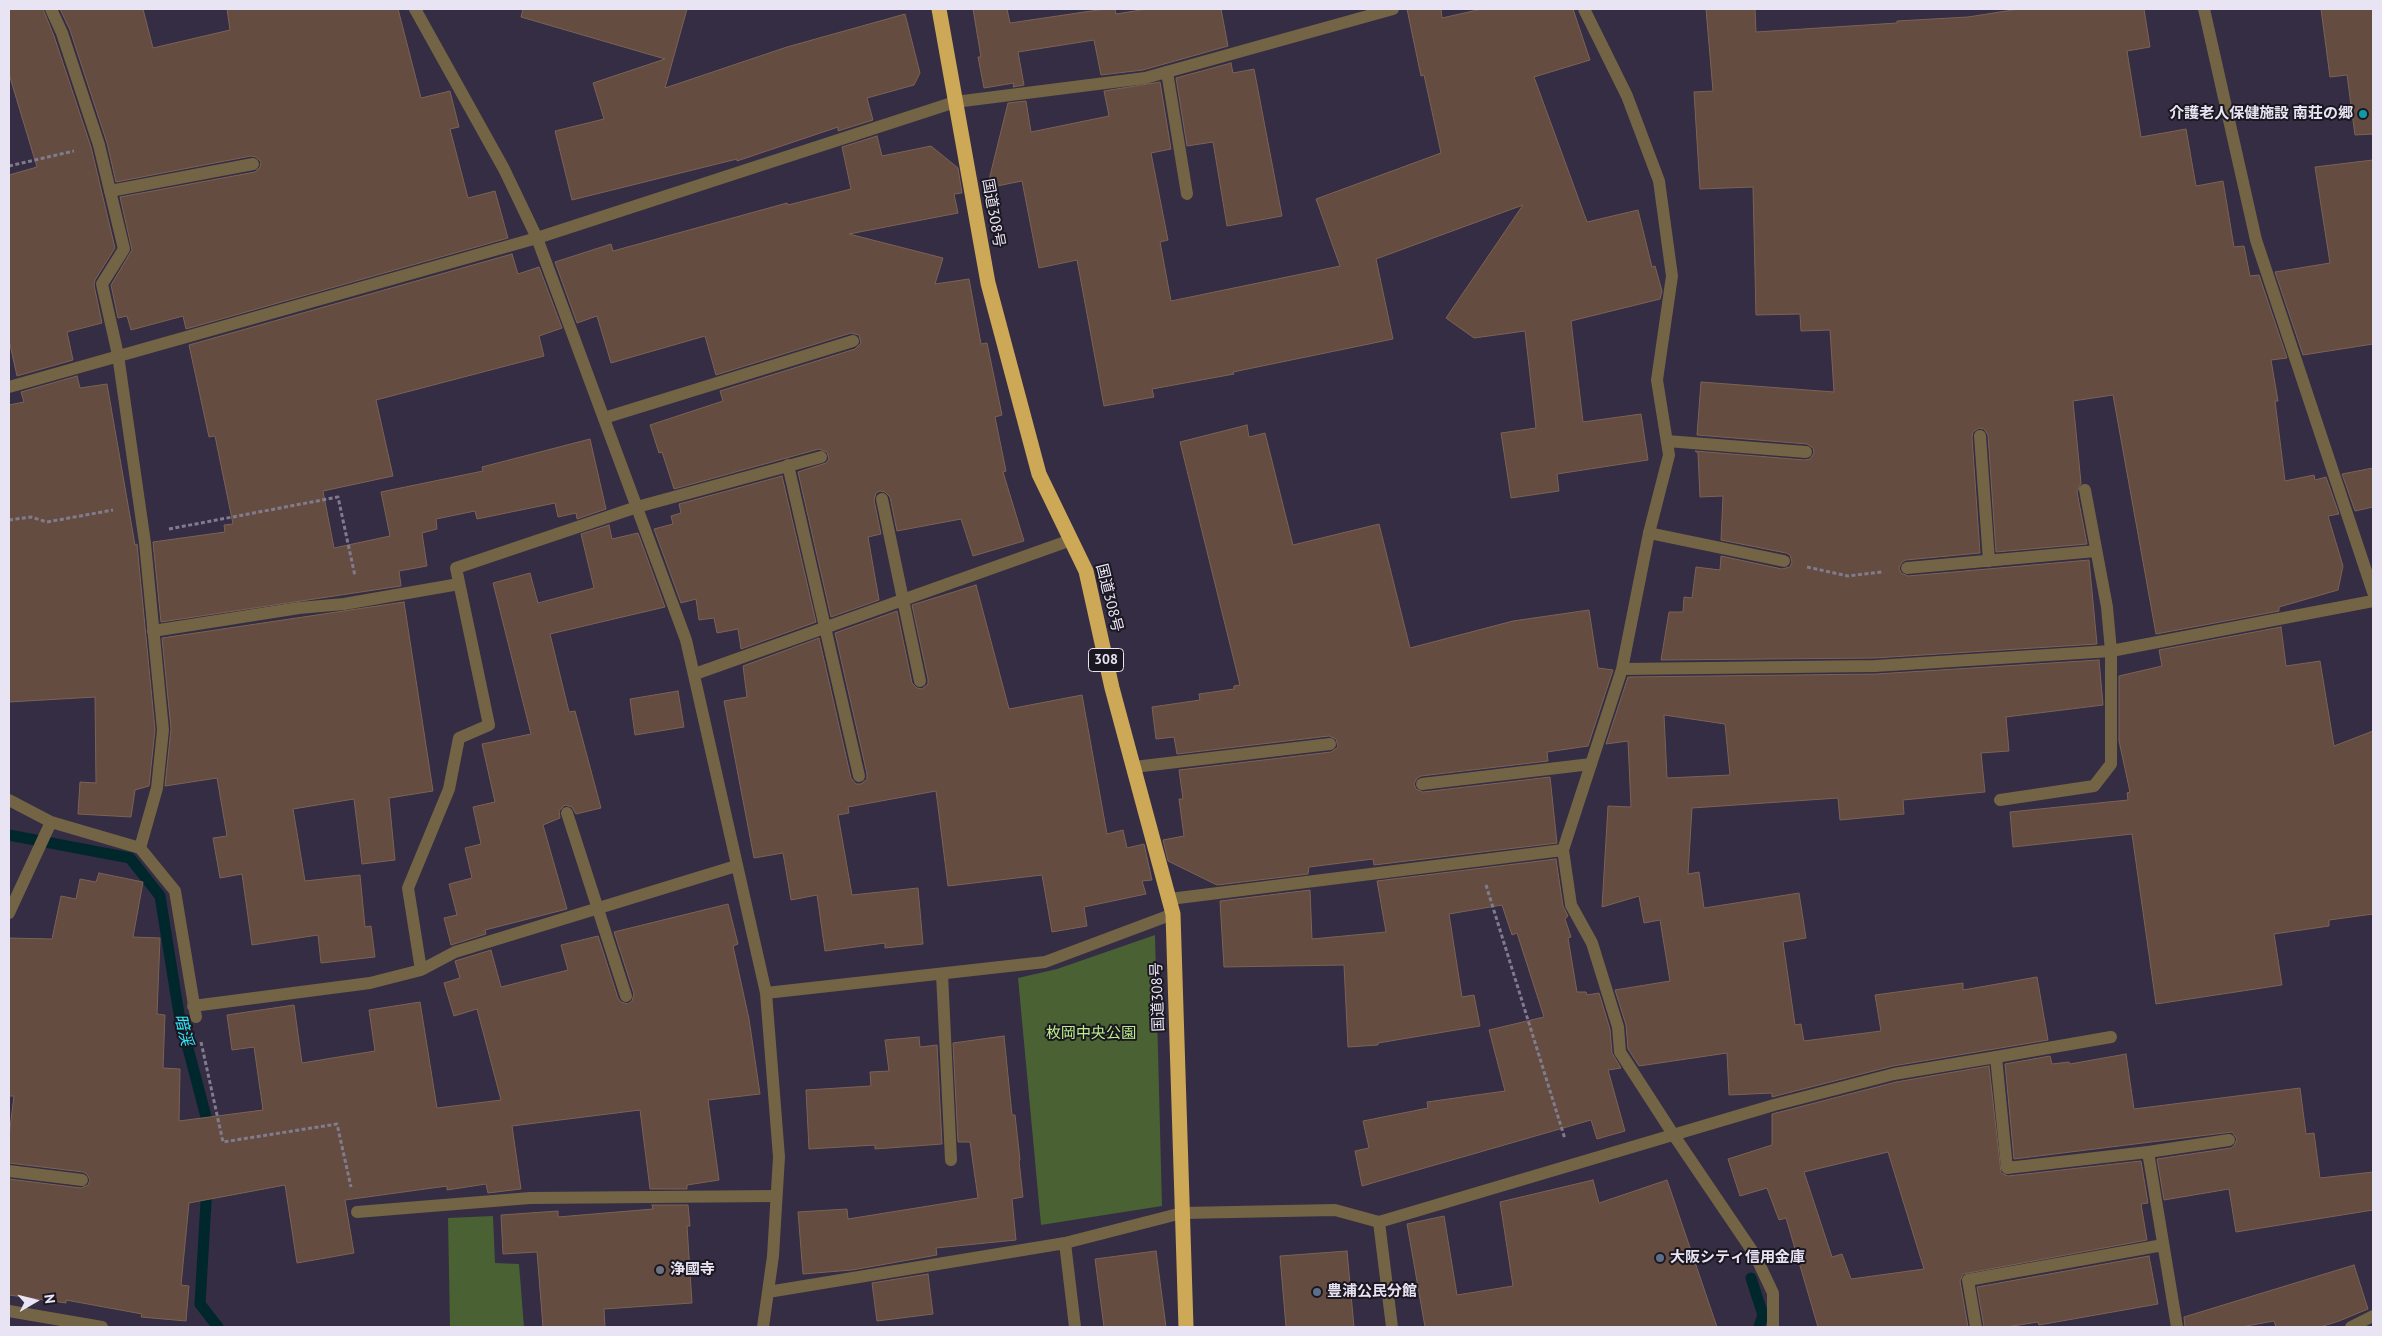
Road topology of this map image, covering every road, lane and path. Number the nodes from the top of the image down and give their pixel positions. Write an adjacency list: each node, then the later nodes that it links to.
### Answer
1 (51, 9): 9 (street)
2 (416, 9): 14 (street)
3 (939, 9): 8 (highway, 国道308号 / 308)
4 (1393, 9): 7 (street)
5 (1584, 9): 20 (street)
6 (2204, 9): 37 (street)
7 (1167, 72): 8 (street); 13 (street)
8 (956, 102): 14 (street); 31 (highway, 国道308号 / 308)
9 (99, 145): 11 (path); 12 (street)
10 (253, 164): 12 (street)
11 (9, 166)
12 (110, 191): 16 (street)
13 (1187, 194)
14 (537, 238): 16 (street); 18 (street)
15 (854, 341): 18 (street)
16 (118, 355): 17 (street); 26 (street)
17 (9, 387)
18 (604, 418): 27 (street)
19 (1980, 436): 34 (street)
20 (1667, 441): 21 (street); 29 (street)
21 (1806, 452)
22 (821, 457): 23 (street)
23 (788, 465): 27 (street); 41 (street)
24 (2085, 490): 32 (street)
25 (882, 499): 38 (street)
26 (140, 505): 28 (path); 30 (street)
27 (637, 507): 36 (street); 45 (street)
28 (9, 520)
29 (1649, 533): 33 (street); 44 (street)
30 (144, 534): 40 (path); 42 (street)
31 (1071, 540): 38 (street); 49 (highway, 国道308号 / 308)
32 (2096, 551): 34 (street); 43 (street)
33 (1784, 561): 35 (path)
34 (1989, 561): 35 (street)
35 (1907, 568)
36 (459, 584): 40 (street); 63 (street)
37 (2373, 592)
38 (903, 600): 41 (street); 46 (street)
39 (2373, 601): 43 (street)
40 (360, 602): 42 (street)
41 (826, 627): 45 (street); 50 (street)
42 (153, 631): 56 (street)
43 (2111, 651): 44 (street); 53 (street)
44 (1622, 669): 48 (street)
45 (695, 674): 59 (street)
46 (920, 681)
47 (1330, 744): 49 (street)
48 (1591, 764): 51 (street); 57 (street)
49 (1134, 766): 61 (highway, 国道308号 / 308)
50 (858, 776)
51 (1422, 784)
52 (9, 800): 55 (street)
53 (2000, 800)
54 (567, 813): 60 (street)
55 (51, 823): 56 (street); 62 (street)
56 (140, 848): 67 (street)
57 (1563, 850): 58 (street); 70 (street)
58 (1478, 861): 61 (street); 74 (path)
59 (736, 866): 60 (street); 65 (street)
60 (597, 907): 63 (street); 66 (street)
61 (1171, 907): 64 (street); 79 (highway, 国道308号 / 308)
62 (9, 913)
63 (421, 970): 67 (street)
64 (942, 974): 65 (street); 73 (street)
65 (766, 993): 77 (street)
66 (626, 996)
67 (195, 1011): 78 (path)
68 (2111, 1037): 69 (street)
69 (1996, 1057): 70 (street); 72 (street)
70 (1672, 1134): 74 (street); 91 (street)
71 (2229, 1140): 72 (street)
72 (2148, 1152): 82 (street)
73 (951, 1160)
74 (1573, 1164): 80 (street)
75 (9, 1171): 76 (street)
76 (82, 1180)
77 (776, 1196): 78 (street); 83 (street)
78 (357, 1212)
79 (1182, 1213): 80 (street); 81 (street); 89 (highway, 国道308号 / 308)
80 (1379, 1222): 90 (street)
81 (1065, 1243): 83 (street); 88 (street)
82 (2163, 1245): 92 (street); 93 (street)
83 (768, 1292): 87 (street)
84 (9, 1311): 86 (street)
85 (2373, 1316): 94 (street)
86 (102, 1327)
87 (763, 1327)
88 (1075, 1327)
89 (1186, 1327)
90 (1392, 1327)
91 (1772, 1327)
92 (1976, 1327)
93 (2177, 1327)
94 (2351, 1327)

